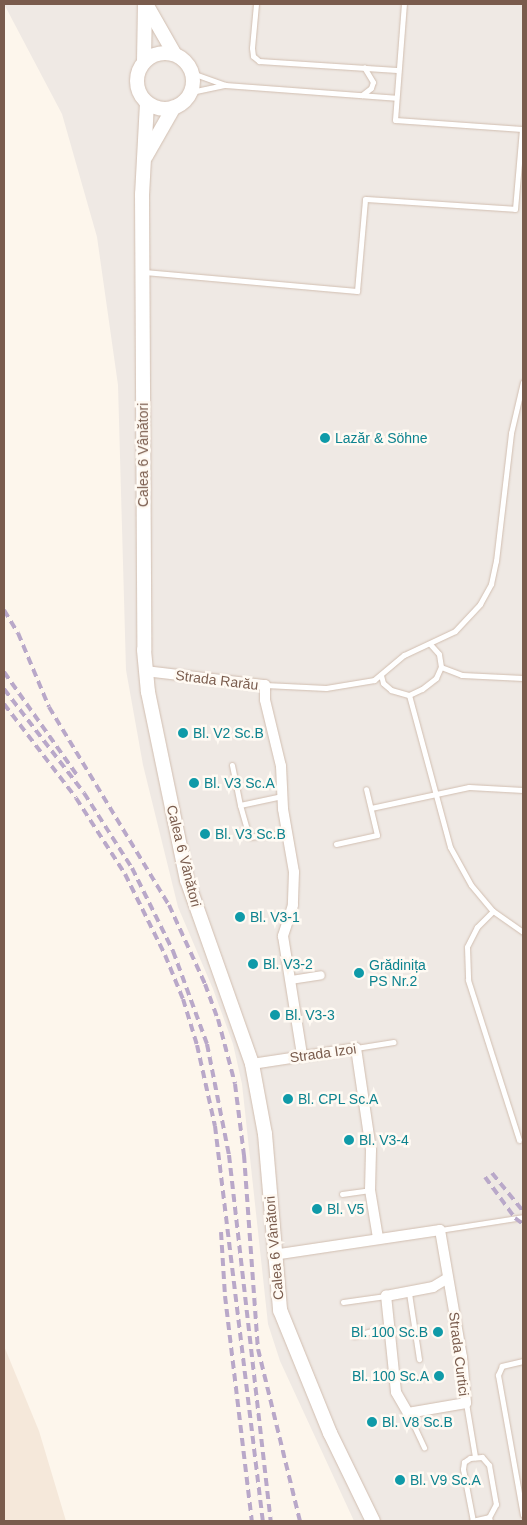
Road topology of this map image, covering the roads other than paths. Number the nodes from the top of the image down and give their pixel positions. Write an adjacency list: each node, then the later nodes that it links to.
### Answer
1 (146, 4): 4 (main road); 5 (main road)
2 (256, 4): 6 (lane)
3 (404, 4): 7 (lane)
4 (174, 53): 5 (main road); 8 (main road)
5 (144, 61): 13 (main road)
6 (364, 67): 7 (lane); 11 (lane)
7 (397, 70): 12 (lane)
8 (192, 73): 9 (lane); 10 (main road)
9 (225, 85): 10 (lane); 11 (lane)
10 (191, 92): 14 (main road)
11 (362, 95): 12 (lane)
12 (396, 98): 16 (lane)
13 (147, 103): 14 (main road); 15 (main road, Calea 6 Vânători)
14 (174, 107): 15 (main road, Calea 6 Vânători)
15 (144, 161): 16 (main road, Calea 6 Vânători)
16 (143, 272): 20 (main road, Calea 6 Vânători)
17 (523, 382): 18 (lane)
18 (430, 644): 19 (lane); 21 (lane)
19 (441, 667): 22 (lane); 24 (lane)
20 (145, 671): 23 (street, Strada Rarău); 41 (main road, Calea 6 Vânători)
21 (381, 675): 23 (lane); 24 (lane)
22 (523, 678)
23 (265, 685): 29 (street, Strada Rarău)
24 (409, 695): 28 (lane)
25 (232, 765): 30 (lane)
26 (366, 789): 31 (lane)
27 (523, 790): 28 (lane)
28 (434, 794): 31 (lane); 34 (lane)
29 (283, 796): 30 (lane); 32 (street, Strada Rarău)
30 (240, 805): 32 (lane)
31 (371, 808): 33 (lane)
32 (287, 833): 37 (street, Strada Rarău)
33 (336, 844)
34 (493, 911): 35 (lane); 42 (lane)
35 (523, 932)
36 (321, 975): 37 (street)
37 (291, 980): 40 (street, Strada Rarău)
38 (394, 1042): 39 (lane, Strada Izoi)
39 (356, 1048): 40 (street, Strada Izoi); 43 (street)
40 (302, 1055): 41 (street, Strada Izoi)
41 (252, 1064): 48 (main road, Calea 6 Vânători)
42 (519, 1140)
43 (370, 1190): 44 (lane); 47 (street)
44 (342, 1194)
45 (523, 1217): 46 (lane)
46 (440, 1230): 47 (street); 49 (street, Strada Curtici)
47 (378, 1238): 48 (street)
48 (273, 1255): 63 (main road, Calea 6 Vânători)
49 (448, 1278): 50 (street); 57 (street, Strada Curtici)
50 (409, 1293): 51 (street); 55 (lane)
51 (386, 1296): 52 (lane); 53 (street)
52 (342, 1302)
53 (391, 1326): 54 (lane); 58 (street)
54 (354, 1336)
55 (418, 1359)
56 (523, 1361): 61 (lane)
57 (466, 1403): 58 (street, Strada Curtici); 60 (lane)
58 (408, 1413): 59 (lane)
59 (424, 1447)
60 (475, 1457): 62 (lane); 64 (lane)
61 (523, 1515)
62 (490, 1519): 64 (lane)
63 (373, 1521)
64 (472, 1521)

